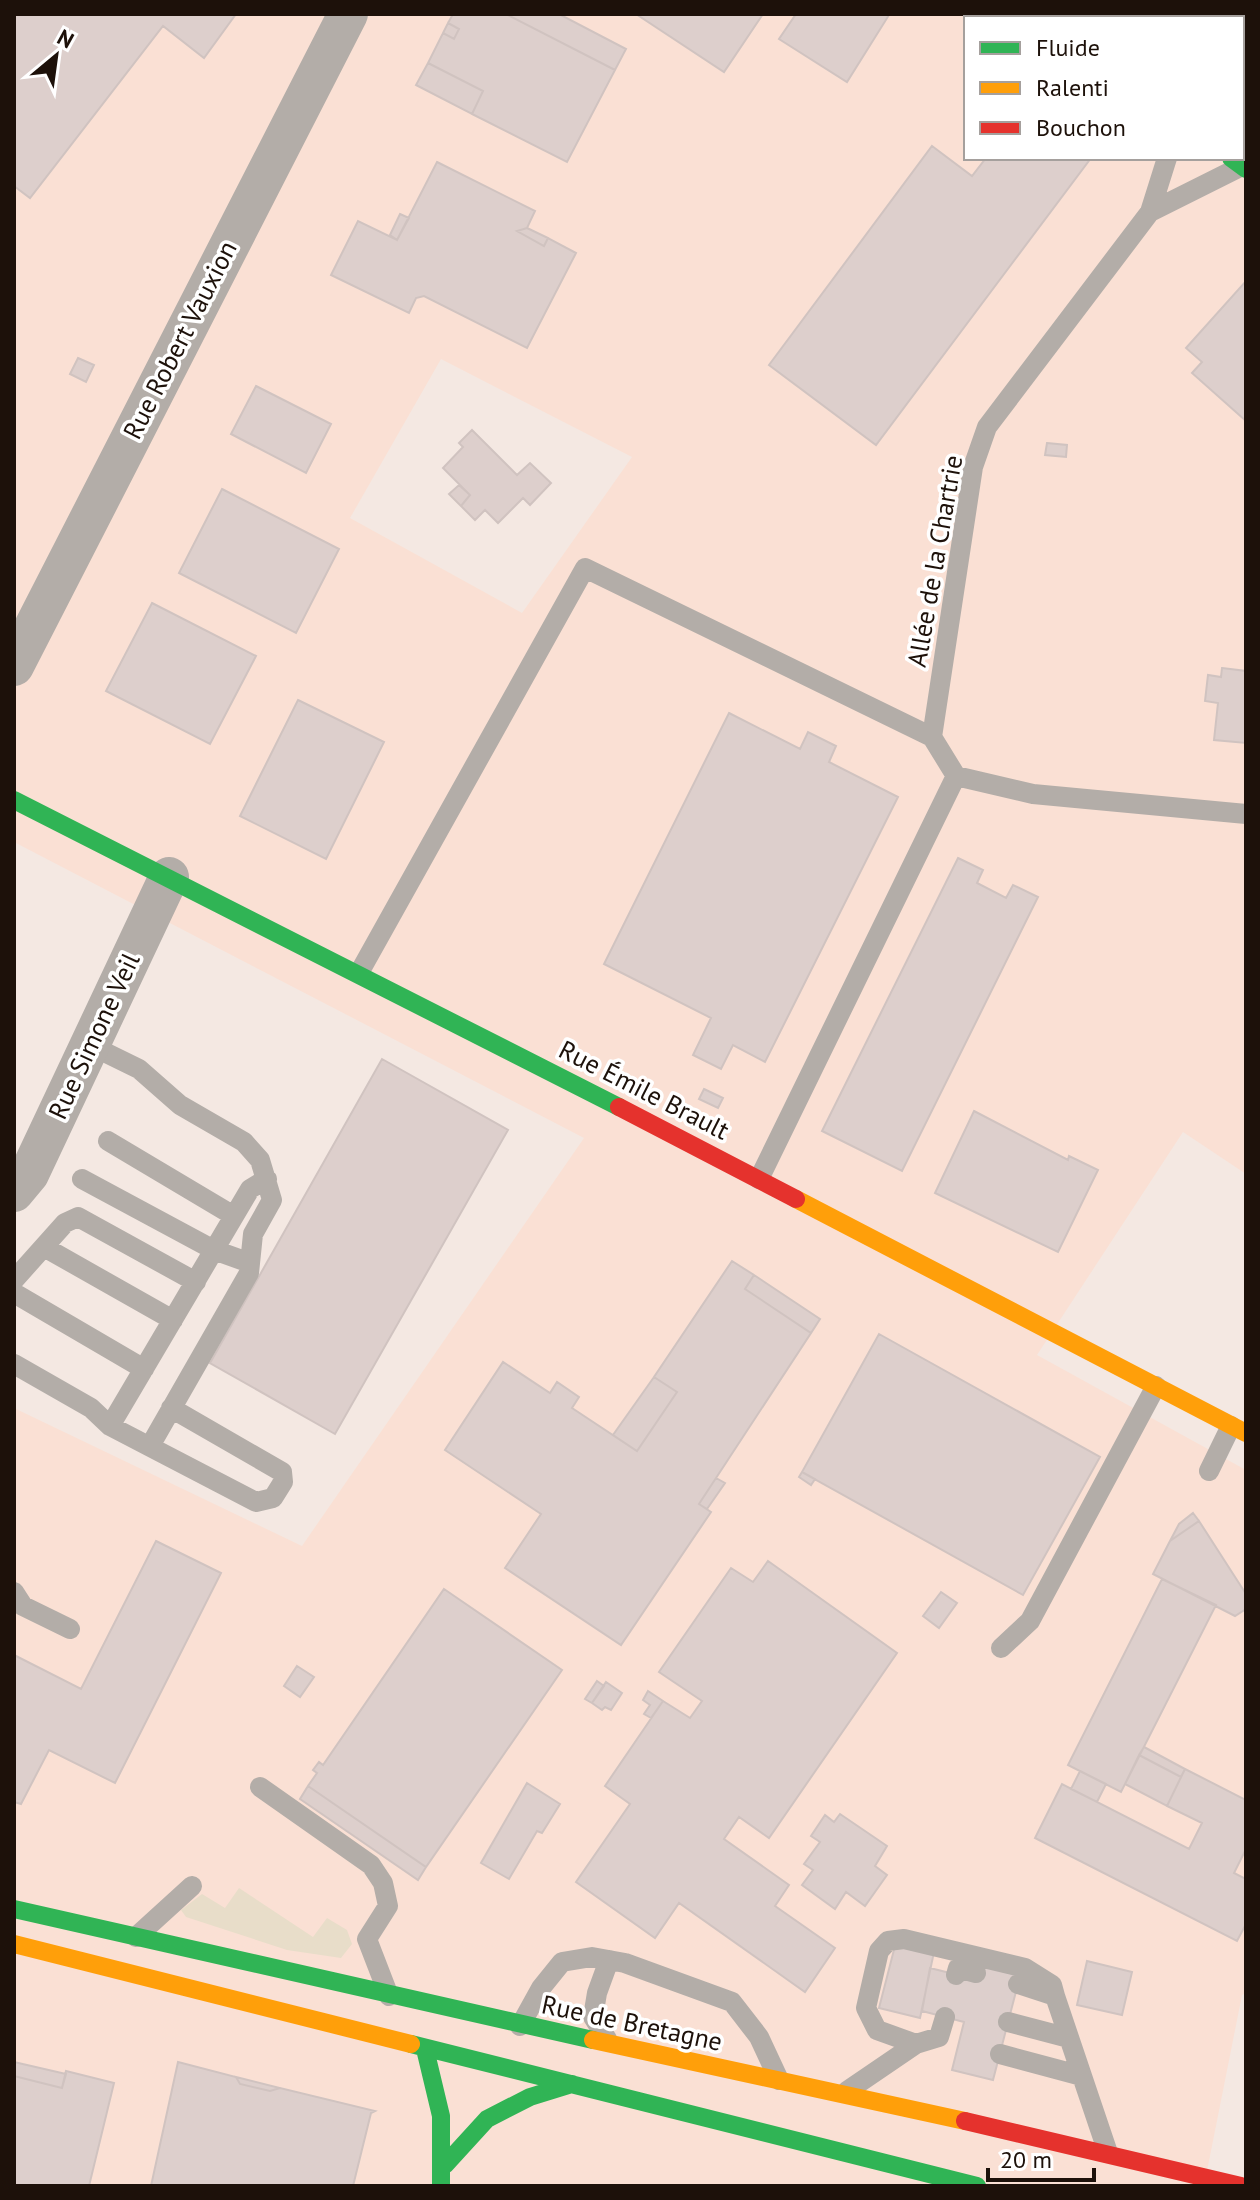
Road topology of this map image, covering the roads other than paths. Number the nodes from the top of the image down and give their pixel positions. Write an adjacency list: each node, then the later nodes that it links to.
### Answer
1 (348, 14): 5 (street, Rue Robert Vauxion)
2 (1166, 160): 4 (lane)
3 (1240, 164): 4 (lane, Allée de la Chartrie)
4 (1150, 212): 6 (lane, Allée de la Chartrie)
5 (14, 666)
6 (932, 737): 7 (lane); 11 (lane)
7 (956, 776): 9 (lane); 16 (lane)
8 (14, 800): 10 (main road, Rue Émile Brault)
9 (1246, 814)
10 (169, 877): 11 (main road, Rue Émile Brault); 12 (street, Rue Simone Veil)
11 (359, 973): 16 (main road, Rue Émile Brault)
12 (90, 1045): 15 (lane); 17 (street, Rue Simone Veil)
13 (108, 1141): 18 (lane)
14 (82, 1179): 20 (lane)
15 (267, 1179): 18 (lane); 21 (lane)
16 (759, 1179): 28 (main road, Rue Émile Brault)
17 (14, 1192)
18 (234, 1216): 20 (lane)
19 (44, 1247): 22 (lane); 23 (lane); 25 (lane)
20 (214, 1250): 21 (lane); 23 (lane)
21 (250, 1263): 29 (lane)
22 (14, 1280)
23 (196, 1282): 25 (lane)
24 (14, 1293): 27 (lane)
25 (173, 1320): 27 (lane)
26 (14, 1364): 30 (lane)
27 (144, 1369): 30 (lane)
28 (1156, 1386): 31 (main road, Rue Émile Brault); 36 (lane)
29 (171, 1408): 32 (lane); 32 (lane)
30 (110, 1426): 32 (lane)
31 (1238, 1430): 33 (lane)
32 (150, 1446)
33 (1209, 1471)
34 (14, 1592): 35 (lane)
35 (70, 1629)
36 (1001, 1648)
37 (260, 1787): 45 (lane)
38 (192, 1886): 40 (lane)
39 (14, 1909): 40 (main road, Rue de Bretagne)
40 (135, 1938): 45 (main road, Rue de Bretagne)
41 (14, 1944): 52 (main road)
42 (609, 1960): 47 (lane); 51 (lane); 55 (lane)
43 (1018, 1984): 44 (lane)
44 (1055, 1996): 49 (lane); 50 (lane)
45 (391, 1999): 47 (main road, Rue de Bretagne)
46 (1008, 2022): 49 (lane)
47 (520, 2026): 51 (main road, Rue de Bretagne)
48 (948, 2033): 50 (lane)
49 (1069, 2038): 54 (lane)
50 (916, 2044): 57 (lane)
51 (611, 2045): 55 (main road, Rue de Bretagne)
52 (425, 2049): 56 (main road); 59 (main road)
53 (1000, 2054): 54 (lane)
54 (1082, 2076): 58 (lane)
55 (779, 2080): 57 (main road, Rue de Bretagne)
56 (572, 2084): 59 (main road); 61 (main road)
57 (842, 2094): 58 (main road, Rue de Bretagne)
58 (1108, 2153): 62 (main road, Rue de Bretagne)
59 (445, 2165): 60 (main road)
60 (441, 2186)
61 (977, 2186)
62 (1241, 2186)

